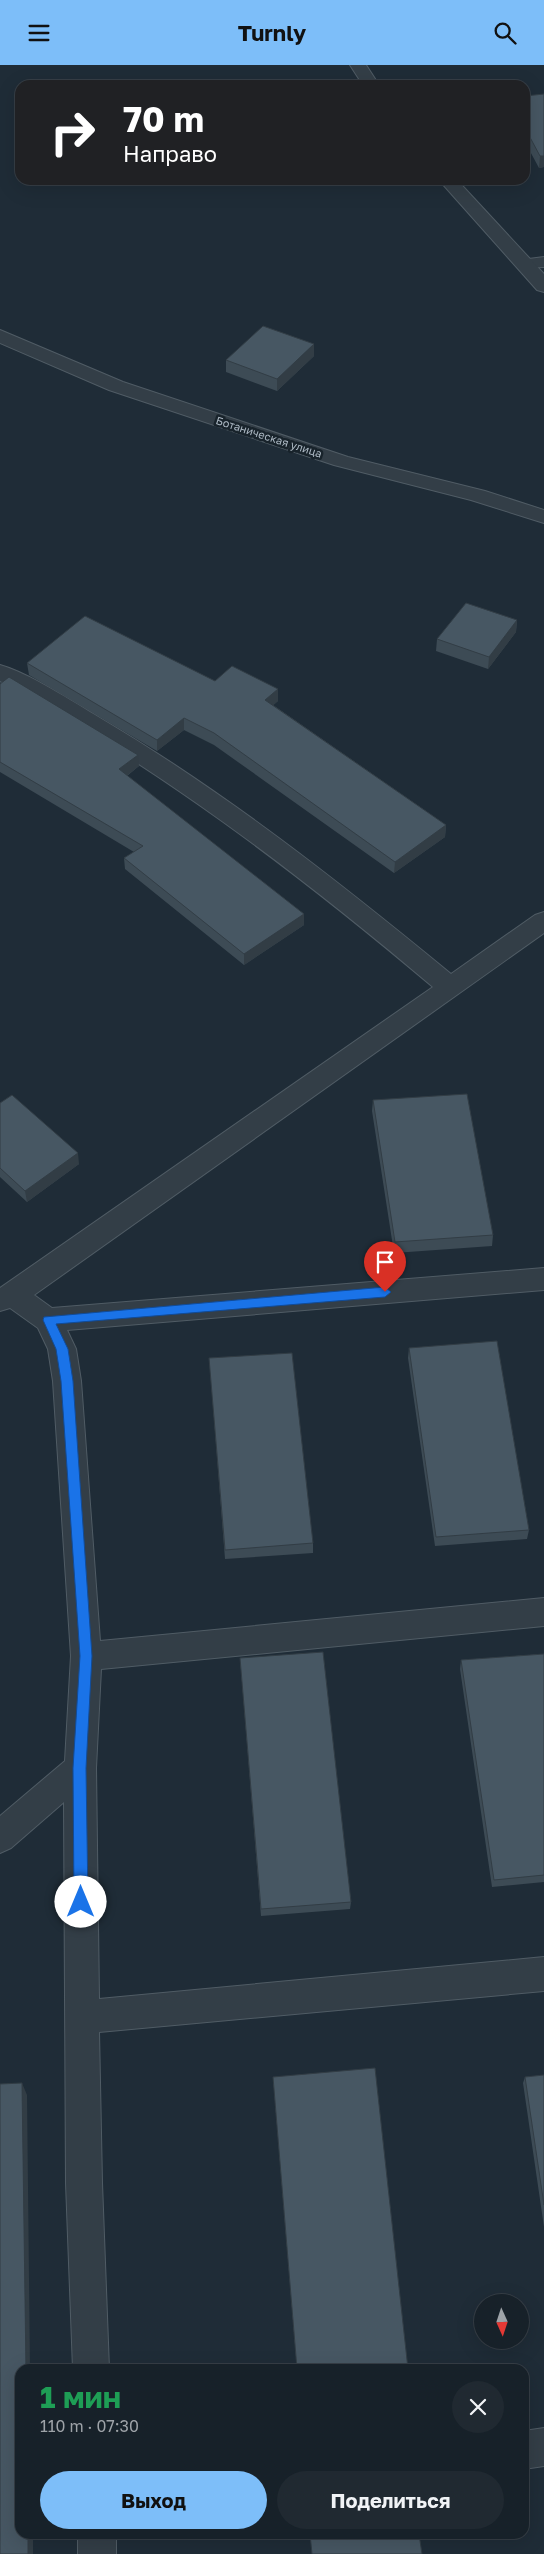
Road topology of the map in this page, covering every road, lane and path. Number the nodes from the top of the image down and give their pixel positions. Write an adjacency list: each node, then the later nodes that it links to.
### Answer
1 (358, 65): 2 (street)
2 (368, 80)
3 (452, 185): 4 (street)
4 (536, 263): 5 (street)
5 (544, 285)
6 (0, 336): 7 (street, Ботаническая улица)
7 (544, 517)
8 (0, 672): 10 (street)
9 (544, 921): 10 (street)
10 (450, 987): 12 (street)
11 (544, 1279): 13 (street)
12 (6, 1297): 13 (street)
13 (48, 1320): 15 (street)
14 (544, 1613): 15 (street)
15 (86, 1656): 16 (street)
16 (80, 1768): 17 (street); 19 (street)
17 (0, 1837)
18 (544, 1975): 19 (street)
19 (82, 2017): 20 (street)
20 (91, 2364)
21 (544, 2447): 22 (street)
22 (529, 2449)
23 (97, 2539): 24 (street)
24 (97, 2554)

